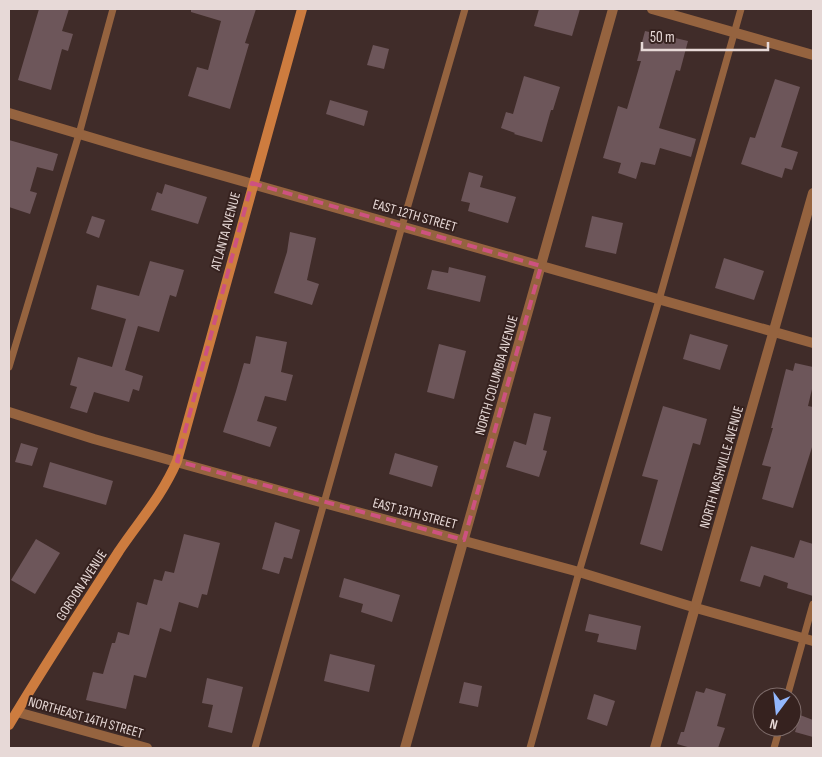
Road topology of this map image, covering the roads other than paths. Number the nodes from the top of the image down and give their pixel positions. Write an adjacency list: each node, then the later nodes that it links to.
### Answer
1 (113, 9): 10 (lane)
2 (302, 9): 11 (street, ATLANTA AVENUE)
3 (465, 9): 13 (lane)
4 (612, 9): 14 (street, NORTH COLUMBIA AVENUE)
5 (652, 9): 7 (street)
6 (741, 9): 7 (lane)
7 (735, 32): 8 (street); 15 (lane)
8 (813, 55)
9 (9, 113): 10 (street, EAST 12TH STREET)
10 (79, 134): 11 (street, EAST 12TH STREET); 18 (lane)
11 (252, 183): 13 (street, EAST 12TH STREET); 20 (street, ATLANTA AVENUE)
12 (813, 193): 16 (street, NORTH NASHVILLE AVENUE)
13 (402, 226): 14 (street, EAST 12TH STREET); 21 (lane)
14 (541, 266): 15 (street, EAST 12TH STREET); 22 (street, NORTH COLUMBIA AVENUE)
15 (659, 300): 16 (street, EAST 12TH STREET); 23 (lane)
16 (773, 332): 17 (street, EAST 12TH STREET); 25 (street, NORTH NASHVILLE AVENUE)
17 (813, 343)
18 (9, 367)
19 (9, 412): 20 (street, EAST 13TH STREET)
20 (176, 462): 21 (street, EAST 13TH STREET); 29 (street, GORDON AVENUE)
21 (324, 503): 22 (street, EAST 13TH STREET); 32 (lane)
22 (464, 540): 23 (street, EAST 13TH STREET); 33 (street, NORTH COLUMBIA AVENUE)
23 (579, 572): 25 (street, EAST 13TH STREET); 34 (lane)
24 (813, 604): 26 (lane)
25 (696, 608): 26 (street, EAST 13TH STREET); 35 (street, NORTH NASHVILLE AVENUE)
26 (803, 638): 27 (street, EAST 13TH STREET); 28 (lane)
27 (813, 641)
28 (791, 687)
29 (17, 712): 30 (street, GORDON AVENUE); 31 (street, NORTHEAST 14TH STREET)
30 (9, 725)
31 (148, 748)
32 (255, 748)
33 (404, 748)
34 (530, 748)
35 (655, 748)

